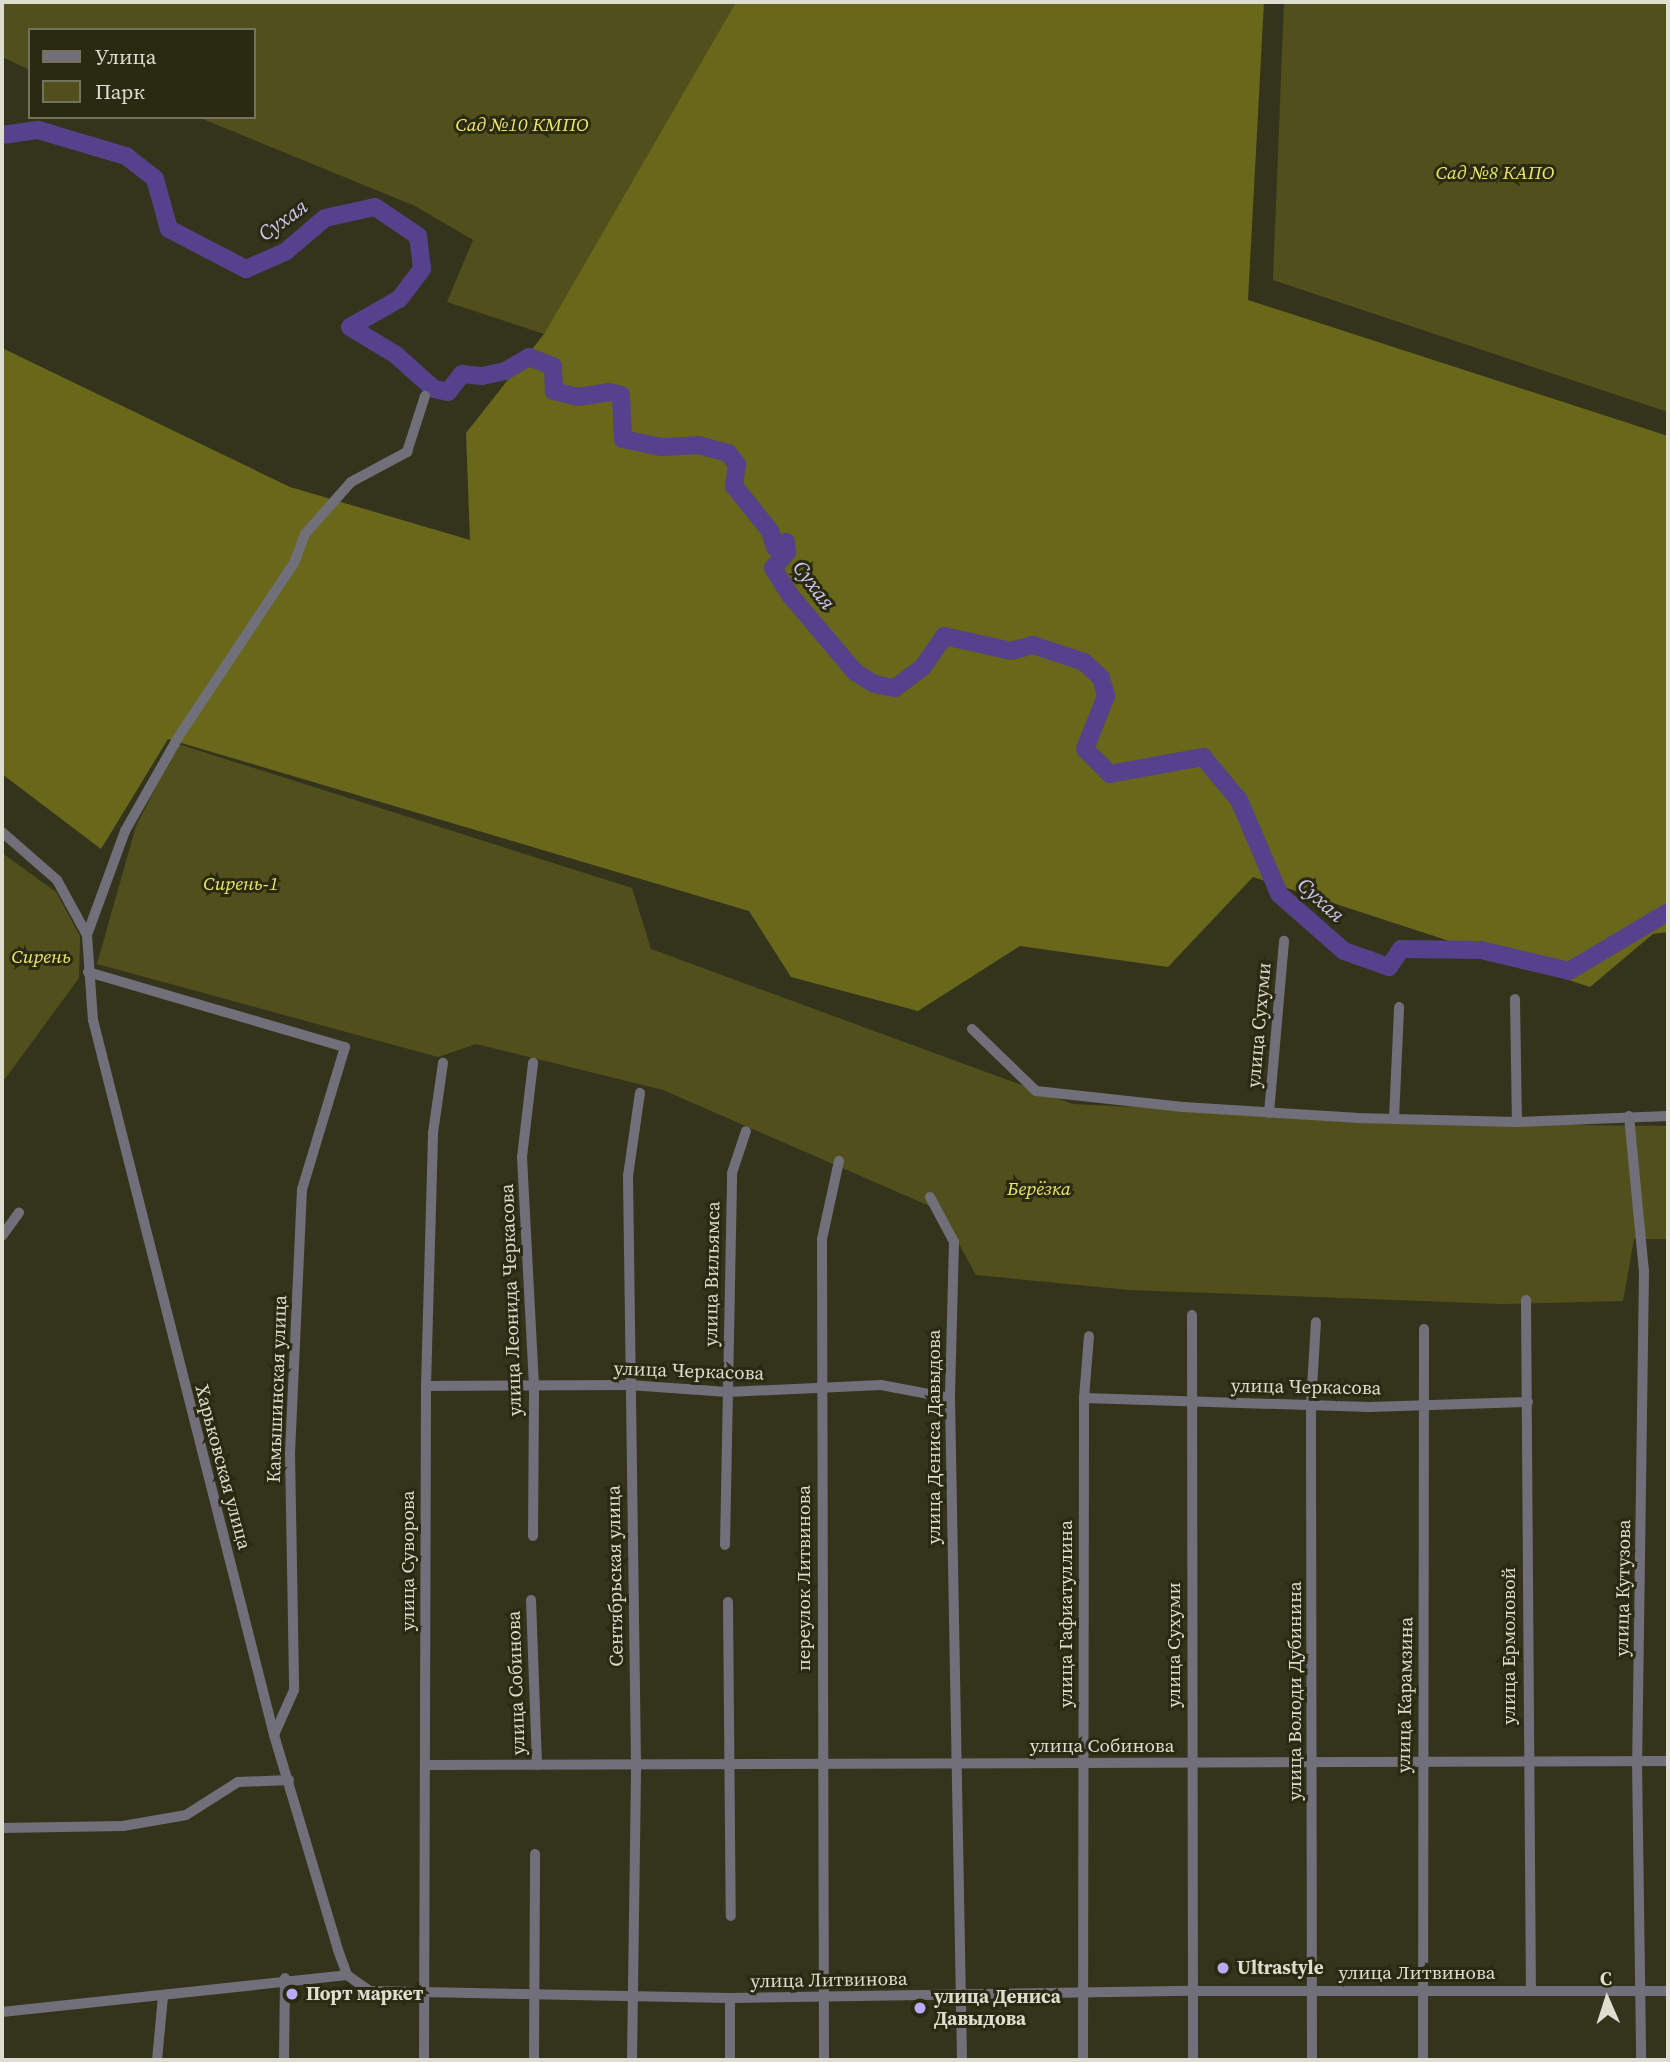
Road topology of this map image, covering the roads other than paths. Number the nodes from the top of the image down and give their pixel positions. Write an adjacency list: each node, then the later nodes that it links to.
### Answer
1 (425, 396): 3 (street)
2 (2, 832): 3 (street)
3 (87, 935): 5 (street, Харьковская улица)
4 (1284, 941): 12 (street, улица Сухуми)
5 (88, 972): 42 (street, Харьковская улица); 42 (street, Камышинская улица)
6 (1515, 999): 16 (street)
7 (1399, 1007): 15 (street)
8 (972, 1029): 12 (street)
9 (443, 1063): 29 (street, улица Суворова)
10 (534, 1063): 28 (street, улица Леонида Черкасова)
11 (640, 1093): 27 (street, Сентябрьская улица)
12 (1269, 1112): 15 (street)
13 (1629, 1116): 14 (street); 16 (street); 43 (street, улица Кутузова)
14 (1668, 1116)
15 (1394, 1119): 16 (street)
16 (1517, 1122)
17 (746, 1131): 31 (street, улица Вильямса)
18 (839, 1161): 30 (street, переулок Литвинова)
19 (930, 1197): 32 (street, улица Дениса Давыдова)
20 (19, 1213): 21 (street)
21 (2, 1236)
22 (1526, 1300): 35 (street, улица Ермоловой)
23 (1192, 1315): 34 (street, улица Сухуми)
24 (1316, 1322): 36 (street, улица Володи Дубинина)
25 (1424, 1329): 37 (street, улица Карамзина)
26 (1089, 1336): 33 (street, улица Гафиатуллина)
27 (629, 1385): 28 (street, улица Черкасова); 31 (street, улица Черкасова); 55 (street, Сентябрьская улица)
28 (534, 1386): 29 (street, улица Черкасова); 38 (street, улица Леонида Черкасова)
29 (426, 1387): 53 (street, улица Суворова)
30 (822, 1390): 31 (street, улица Черкасова); 32 (street, улица Черкасова); 52 (street, переулок Литвинова)
31 (728, 1392): 39 (street, улица Вильямса)
32 (950, 1398): 48 (street, улица Дениса Давыдова)
33 (1084, 1398): 34 (street, улица Черкасова); 49 (street, улица Гафиатуллина)
34 (1192, 1402): 36 (street, улица Черкасова); 50 (street, улица Сухуми)
35 (1528, 1402): 37 (street, улица Черкасова); 47 (street, улица Ермоловой)
36 (1311, 1405): 37 (street, улица Черкасова); 45 (street, улица Володи Дубинина)
37 (1426, 1406): 46 (street, улица Карамзина)
38 (533, 1536)
39 (725, 1545)
40 (531, 1600): 54 (street, улица Собинова)
41 (727, 1602): 51 (street)
42 (274, 1735): 56 (street, Харьковская улица)
43 (1637, 1761): 44 (street, улица Собинова); 47 (street, улица Собинова); 63 (street, улица Кутузова)
44 (1668, 1761)
45 (1313, 1762): 46 (street, улица Собинова); 50 (street, улица Собинова); 62 (street, улица Володи Дубинина)
46 (1421, 1762): 47 (street, улица Собинова); 68 (street, улица Карамзина)
47 (1526, 1762): 65 (street, улица Ермоловой)
48 (954, 1763): 49 (street, улица Собинова); 52 (street, улица Собинова); 70 (street, улица Дениса Давыдова)
49 (1083, 1763): 50 (street, улица Собинова); 67 (street, улица Гафиатуллина)
50 (1191, 1763): 64 (street, улица Сухуми)
51 (730, 1764): 52 (street, улица Собинова); 55 (street, улица Собинова); 59 (street)
52 (821, 1764): 74 (street, переулок Литвинова)
53 (425, 1765): 54 (street, улица Собинова); 69 (street, улица Суворова)
54 (537, 1765): 55 (street, улица Собинова)
55 (636, 1765): 73 (street, Сентябрьская улица)
56 (289, 1780): 57 (street); 60 (street, Харьковская улица)
57 (2, 1828)
58 (535, 1854): 72 (street)
59 (731, 1916)
60 (347, 1975): 61 (street); 69 (street, улица Литвинова)
61 (285, 1978): 71 (street); 78 (street)
62 (1313, 1990): 64 (street, улица Литвинова); 68 (street, улица Литвинова); 87 (street, улица Володи Дубинина)
63 (1640, 1990): 65 (street, улица Литвинова); 66 (street, улица Литвинова); 89 (street, улица Кутузова)
64 (1191, 1991): 67 (street, улица Литвинова); 86 (street, улица Сухуми)
65 (1531, 1991): 68 (street, улица Литвинова)
66 (1668, 1991)
67 (1081, 1992): 70 (street, улица Литвинова); 85 (street, улица Гафиатуллина)
68 (1426, 1992): 88 (street, улица Карамзина)
69 (424, 1995): 72 (street, улица Литвинова); 79 (street, улица Суворова)
70 (962, 1995): 74 (street, улица Литвинова); 84 (street, улица Дениса Давыдова)
71 (163, 1996): 76 (street); 77 (street)
72 (535, 1996): 73 (street, улица Литвинова); 80 (street)
73 (635, 1997): 75 (street, улица Литвинова); 81 (street, Сентябрьская улица)
74 (826, 1997): 75 (street, улица Литвинова); 83 (street, переулок Литвинова)
75 (730, 1998): 82 (street)
76 (2, 2012)
77 (157, 2060)
78 (284, 2060)
79 (424, 2060)
80 (534, 2060)
81 (632, 2060)
82 (730, 2060)
83 (824, 2060)
84 (961, 2060)
85 (1083, 2060)
86 (1193, 2060)
87 (1312, 2060)
88 (1423, 2060)
89 (1641, 2060)

